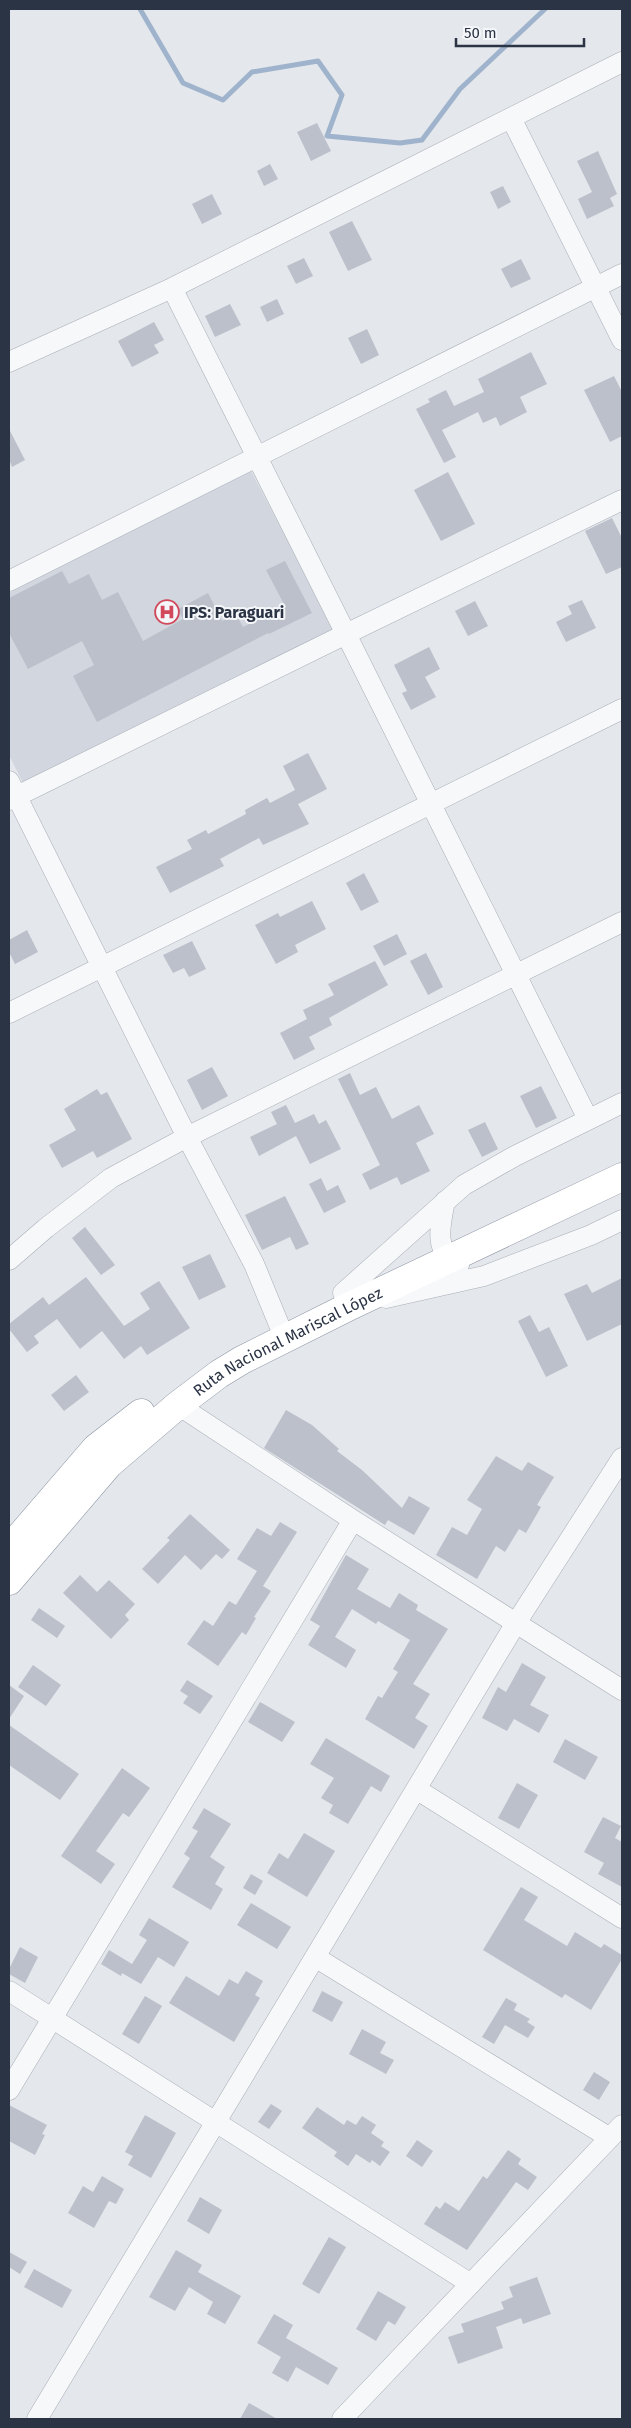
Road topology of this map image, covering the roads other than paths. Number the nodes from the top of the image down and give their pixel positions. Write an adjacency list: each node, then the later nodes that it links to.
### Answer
1 (622, 62): 2 (street)
2 (511, 118): 4 (street); 5 (street)
3 (622, 274): 4 (street)
4 (596, 287): 6 (street); 8 (street)
5 (172, 288): 7 (street); 8 (street)
6 (622, 340)
7 (9, 362)
8 (256, 456): 10 (street); 11 (street)
9 (622, 500): 11 (street)
10 (9, 581)
11 (346, 634): 13 (street); 14 (street)
12 (622, 709): 14 (street)
13 (11, 792): 16 (street)
14 (430, 804): 16 (street); 17 (street)
15 (622, 922): 17 (street)
16 (103, 967): 18 (street); 21 (street)
17 (516, 974): 20 (street); 21 (street)
18 (9, 1013)
19 (622, 1103): 20 (street)
20 (588, 1119): 24 (street)
21 (187, 1136): 27 (street); 30 (street)
22 (622, 1161): 26 (highway, Ruta Nacional Mariscal López)
23 (622, 1177): 26 (highway, Ruta Nacional Mariscal López)
24 (445, 1201): 26 (street); 29 (street)
25 (622, 1220): 28 (street)
26 (446, 1254): 28 (street); 29 (highway, Ruta Nacional Mariscal López)
27 (9, 1260)
28 (484, 1276): 29 (street)
29 (346, 1299): 30 (highway, Ruta Nacional Mariscal López); 31 (highway, Ruta Nacional Mariscal López)
30 (280, 1327): 34 (highway, Ruta Nacional Mariscal López)
31 (178, 1405): 33 (street); 35 (highway, Ruta Nacional Mariscal López)
32 (622, 1458): 36 (street)
33 (353, 1520): 36 (street); 42 (street)
34 (9, 1549)
35 (9, 1581)
36 (516, 1622): 37 (street); 38 (street)
37 (622, 1690)
38 (416, 1789): 39 (street); 40 (street)
39 (622, 1918)
40 (315, 1957): 44 (street); 45 (street)
41 (9, 1991): 42 (street)
42 (50, 2018): 43 (street); 44 (street)
43 (9, 2090)
44 (216, 2122): 46 (street); 47 (street)
45 (616, 2131): 46 (street)
46 (471, 2284): 48 (street)
47 (38, 2419)
48 (342, 2419)

